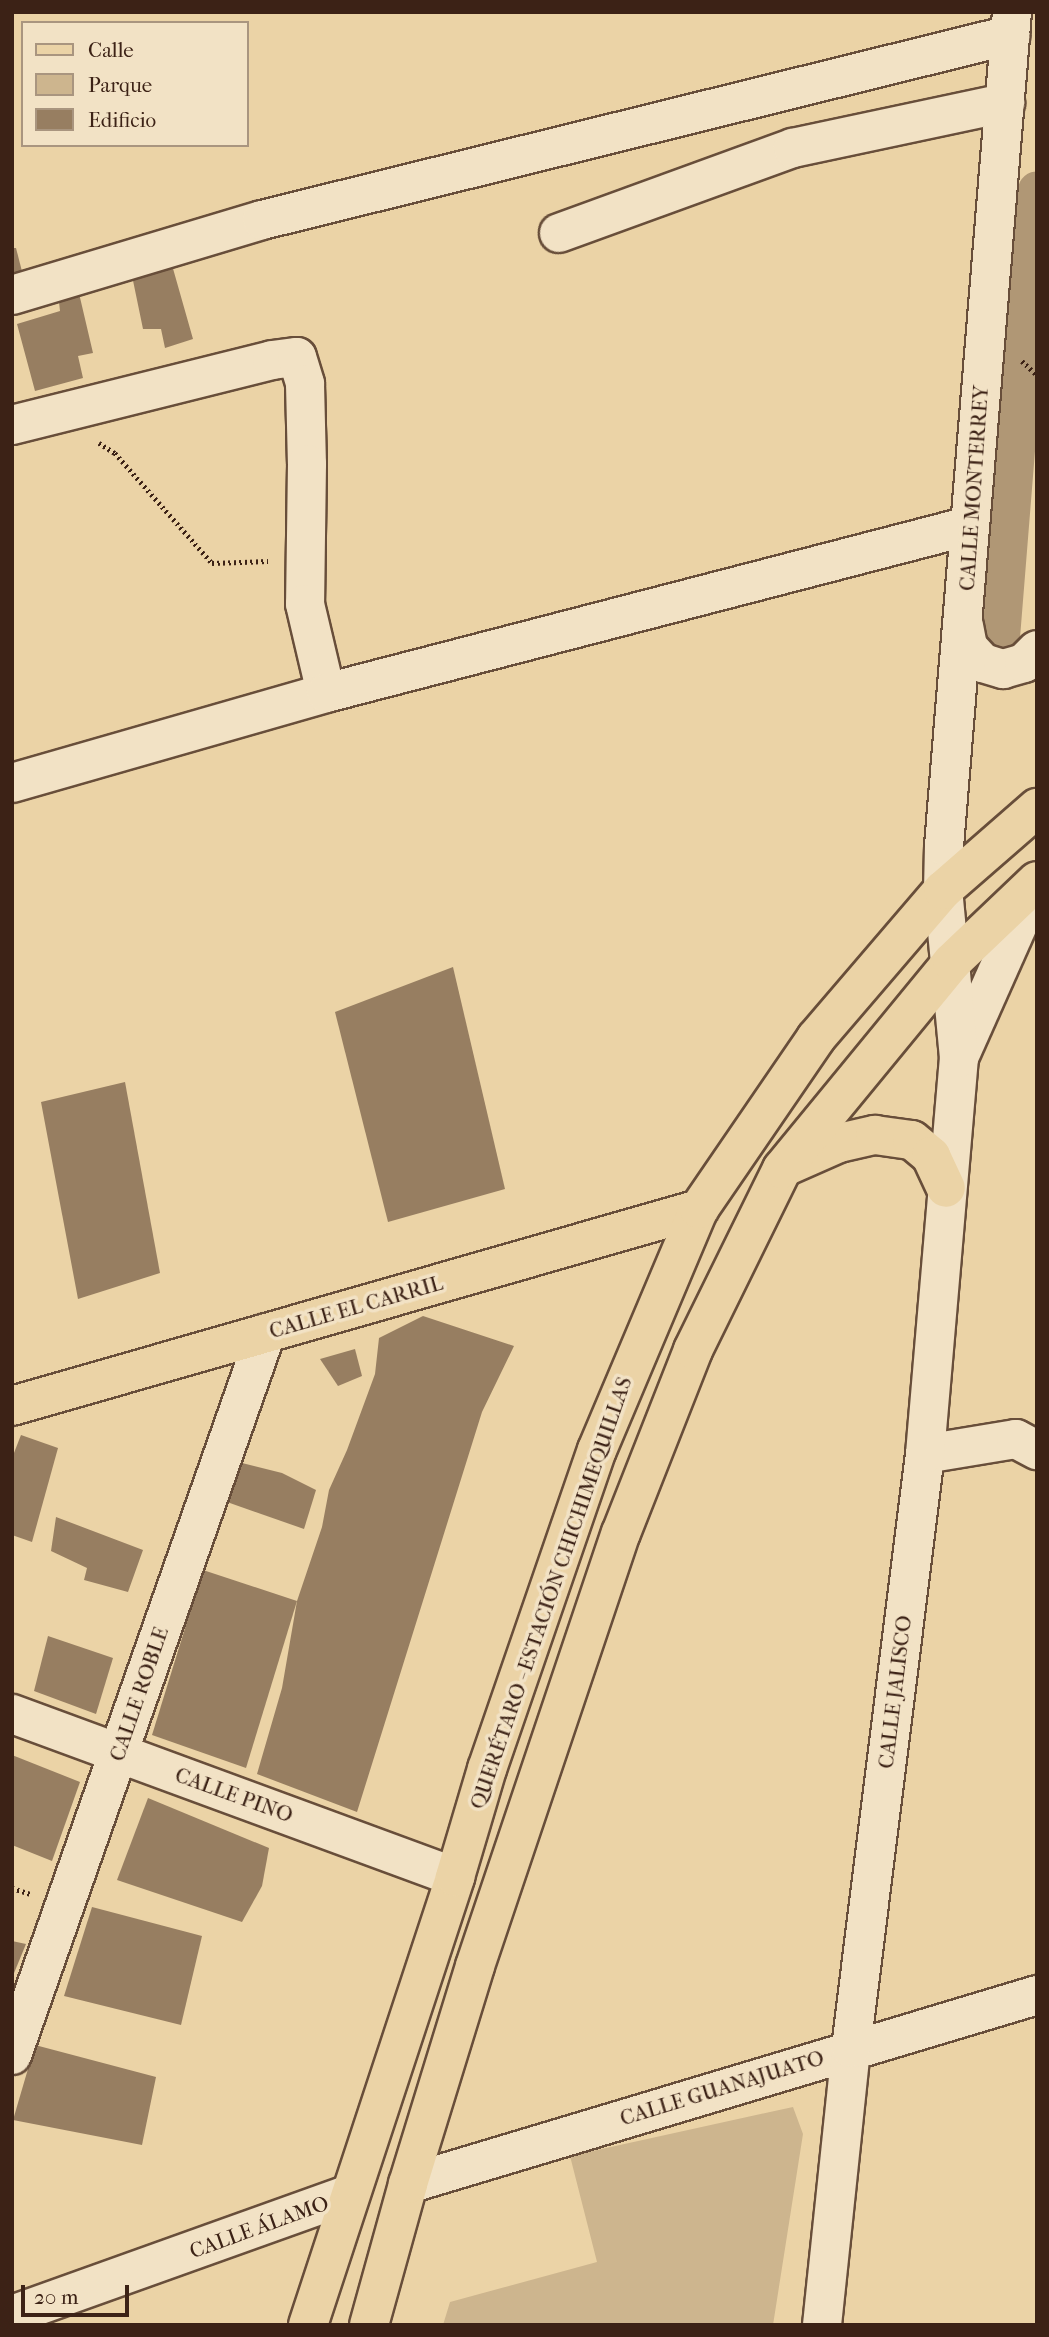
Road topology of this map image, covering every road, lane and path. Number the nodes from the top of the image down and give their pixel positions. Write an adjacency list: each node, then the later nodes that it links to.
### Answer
1 (1011, 24): 2 (street, CALLE MONTERREY); 4 (street)
2 (1005, 103): 3 (street); 7 (street, CALLE MONTERREY)
3 (559, 233)
4 (12, 295)
5 (52, 414): 6 (street); 8 (path); 8 (street)
6 (12, 425)
7 (969, 526): 9 (street, CALLE MONTERREY); 11 (street)
8 (307, 560): 11 (street)
9 (964, 626): 10 (street); 15 (street, CALLE MONTERREY)
10 (1037, 650)
11 (326, 693): 12 (street)
12 (12, 783)
13 (1037, 808): 15 (main road, QUERÉTARO - ESTACIÓN CHICHIMEQUILLAS)
14 (1037, 881): 16 (main road); 17 (street, CALLE JALISCO)
15 (943, 890): 16 (street, CALLE MONTERREY); 20 (main road, QUERÉTARO - ESTACIÓN CHICHIMEQUILLAS)
16 (952, 962): 17 (street, CALLE JALISCO); 18 (main road)
17 (959, 1058): 19 (street, CALLE JALISCO)
18 (782, 1169): 19 (main road); 31 (main road)
19 (946, 1188): 24 (street, CALLE JALISCO)
20 (699, 1209): 21 (main road, CALLE EL CARRIL); 27 (main road, QUERÉTARO - ESTACIÓN CHICHIMEQUILLAS)
21 (265, 1333): 22 (main road, CALLE EL CARRIL); 26 (street, CALLE ROBLE)
22 (12, 1406)
23 (1030, 1440): 24 (street)
24 (925, 1454): 29 (street, CALLE JALISCO)
25 (12, 1714): 26 (street, CALLE PINO)
26 (119, 1752): 27 (street, CALLE PINO); 30 (street, CALLE ROBLE)
27 (455, 1877): 32 (main road, QUERÉTARO - ESTACIÓN CHICHIMEQUILLAS)
28 (1037, 1995): 29 (street, CALLE GUANAJUATO)
29 (851, 2048): 31 (street, CALLE GUANAJUATO); 36 (street, CALLE JALISCO)
30 (12, 2055)
31 (408, 2183): 35 (main road)
32 (348, 2195): 33 (street, CALLE ÁLAMO); 34 (main road, QUERÉTARO - ESTACIÓN CHICHIMEQUILLAS)
33 (12, 2315)
34 (308, 2325)
35 (369, 2325)
36 (822, 2325)

